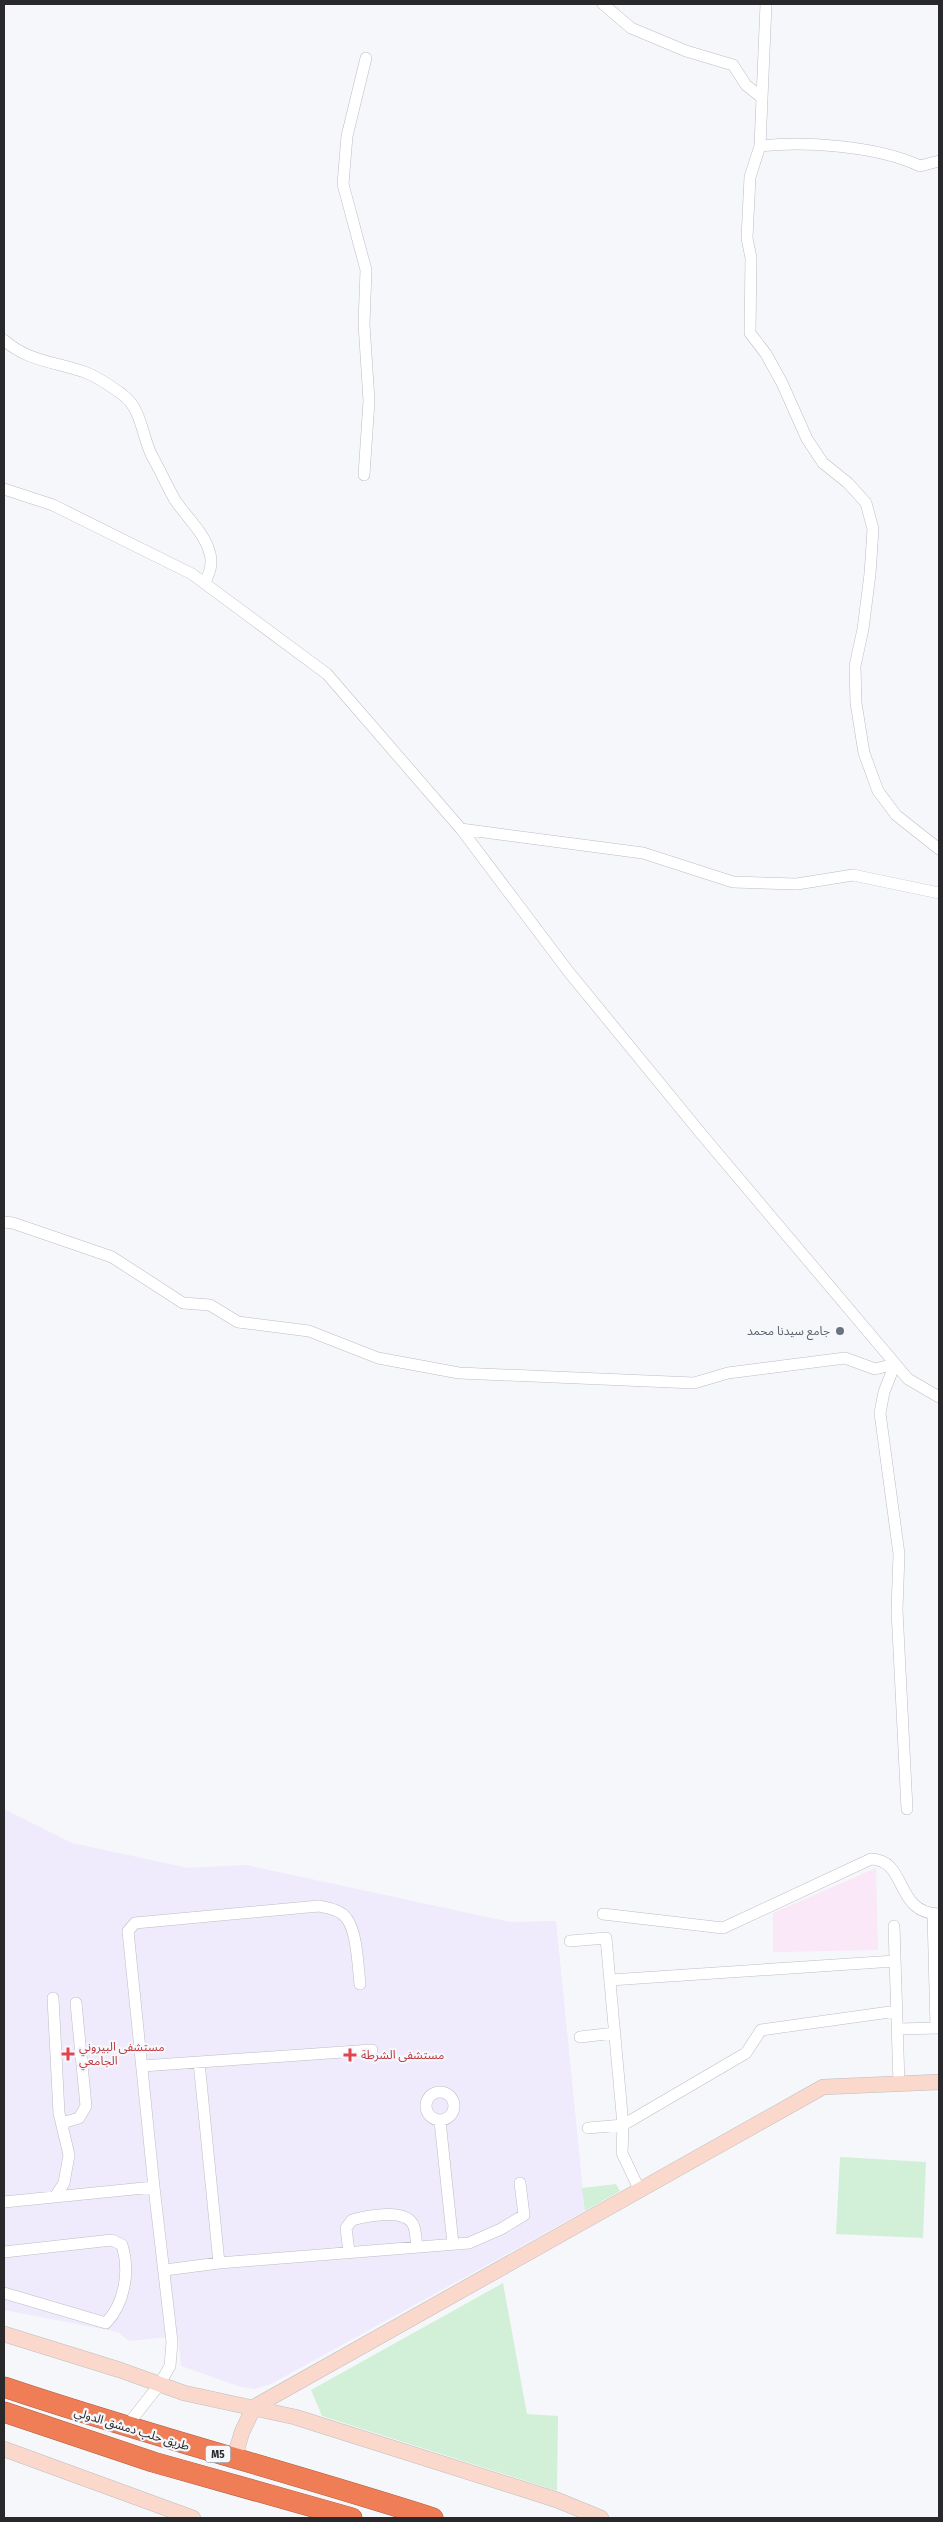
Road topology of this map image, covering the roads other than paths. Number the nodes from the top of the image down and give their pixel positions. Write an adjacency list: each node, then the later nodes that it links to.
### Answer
1 (604, 4): 4 (street)
2 (766, 4): 4 (street)
3 (366, 58): 8 (street)
4 (761, 97): 5 (street)
5 (760, 146): 6 (street); 12 (street)
6 (939, 161)
7 (4, 340): 10 (street)
8 (364, 475)
9 (4, 489): 10 (street)
10 (205, 583): 11 (street)
11 (461, 829): 13 (street); 15 (street)
12 (939, 849)
13 (939, 892)
14 (4, 1222): 15 (street)
15 (896, 1364): 16 (street); 17 (street)
16 (939, 1397)
17 (906, 1809)
18 (602, 1914): 19 (street)
19 (936, 1914): 23 (street)
20 (894, 1926): 22 (street)
21 (570, 1941): 24 (street)
22 (895, 1961): 24 (street); 28 (street)
23 (937, 1967): 29 (street)
24 (610, 1980): 31 (street)
25 (360, 1984): 35 (street)
26 (53, 1998): 39 (street)
27 (76, 2003): 39 (street)
28 (897, 2011): 30 (street); 40 (street)
29 (938, 2028): 30 (street)
30 (897, 2029): 37 (street)
31 (615, 2033): 32 (street); 40 (street)
32 (580, 2037)
33 (372, 2050): 34 (street)
34 (199, 2062): 35 (street); 51 (street)
35 (142, 2066): 43 (street)
36 (939, 2082): 37 (street)
37 (899, 2084): 44 (street)
38 (440, 2121): 47 (street)
39 (62, 2123): 45 (street)
40 (623, 2126): 41 (street); 44 (street)
41 (588, 2128)
42 (520, 2183): 47 (street)
43 (154, 2187): 45 (street); 52 (street)
44 (640, 2191): 57 (street)
45 (55, 2197): 46 (street)
46 (4, 2202)
47 (453, 2244): 48 (street)
48 (417, 2247): 50 (street); 50 (street)
49 (4, 2252): 53 (street)
50 (349, 2252): 51 (street)
51 (219, 2263): 52 (street)
52 (165, 2270): 55 (street)
53 (4, 2293)
54 (4, 2334): 55 (street)
55 (159, 2385): 57 (street); 59 (street)
56 (4, 2387): 59 (highway, طريق حلب دمشق الدولي / M5)
57 (254, 2407): 61 (street); 65 (street)
58 (4, 2412): 63 (highway, طريق حلب دمشق الدولي / M5)
59 (126, 2427): 61 (highway, طريق حلب دمشق الدولي / M5)
60 (4, 2449): 62 (street)
61 (234, 2459): 64 (highway, طريق حلب دمشق الدولي / M5)
62 (193, 2518)
63 (352, 2518)
64 (433, 2518)
65 (601, 2518)

